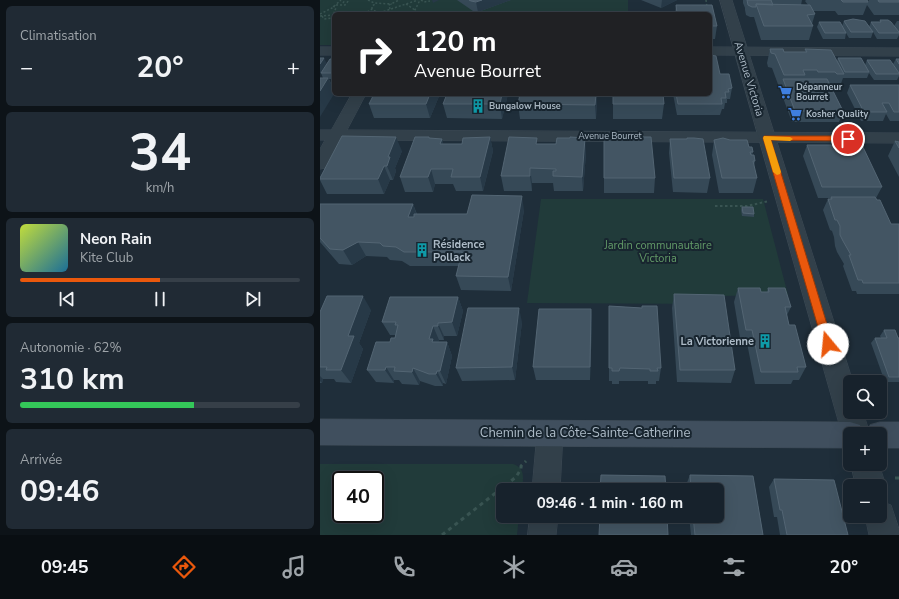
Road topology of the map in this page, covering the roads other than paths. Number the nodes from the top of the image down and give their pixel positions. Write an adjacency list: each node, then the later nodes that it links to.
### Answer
1 (726, 0): 5 (street, Avenue Victoria)
2 (320, 51): 3 (street)
3 (332, 51)
4 (712, 51): 5 (street)
5 (741, 52): 6 (street); 9 (street, Avenue Victoria)
6 (899, 52)
7 (357, 96): 8 (street)
8 (328, 135): 9 (street, Avenue Bourret); 11 (street)
9 (767, 138): 10 (street, Avenue Bourret); 12 (street, Avenue Victoria)
10 (899, 138)
11 (320, 164)
12 (854, 427)
13 (320, 432): 14 (main road, Chemin de la Côte-Sainte-Catherine)
14 (550, 433): 15 (main road, Chemin de la Côte-Sainte-Catherine); 20 (street)
15 (843, 435)
16 (887, 435): 17 (main road)
17 (899, 435)
18 (874, 471): 19 (street)
19 (888, 481)
20 (546, 483)
21 (543, 523): 23 (street)
22 (882, 523): 24 (street)
23 (542, 535)
24 (885, 535)

